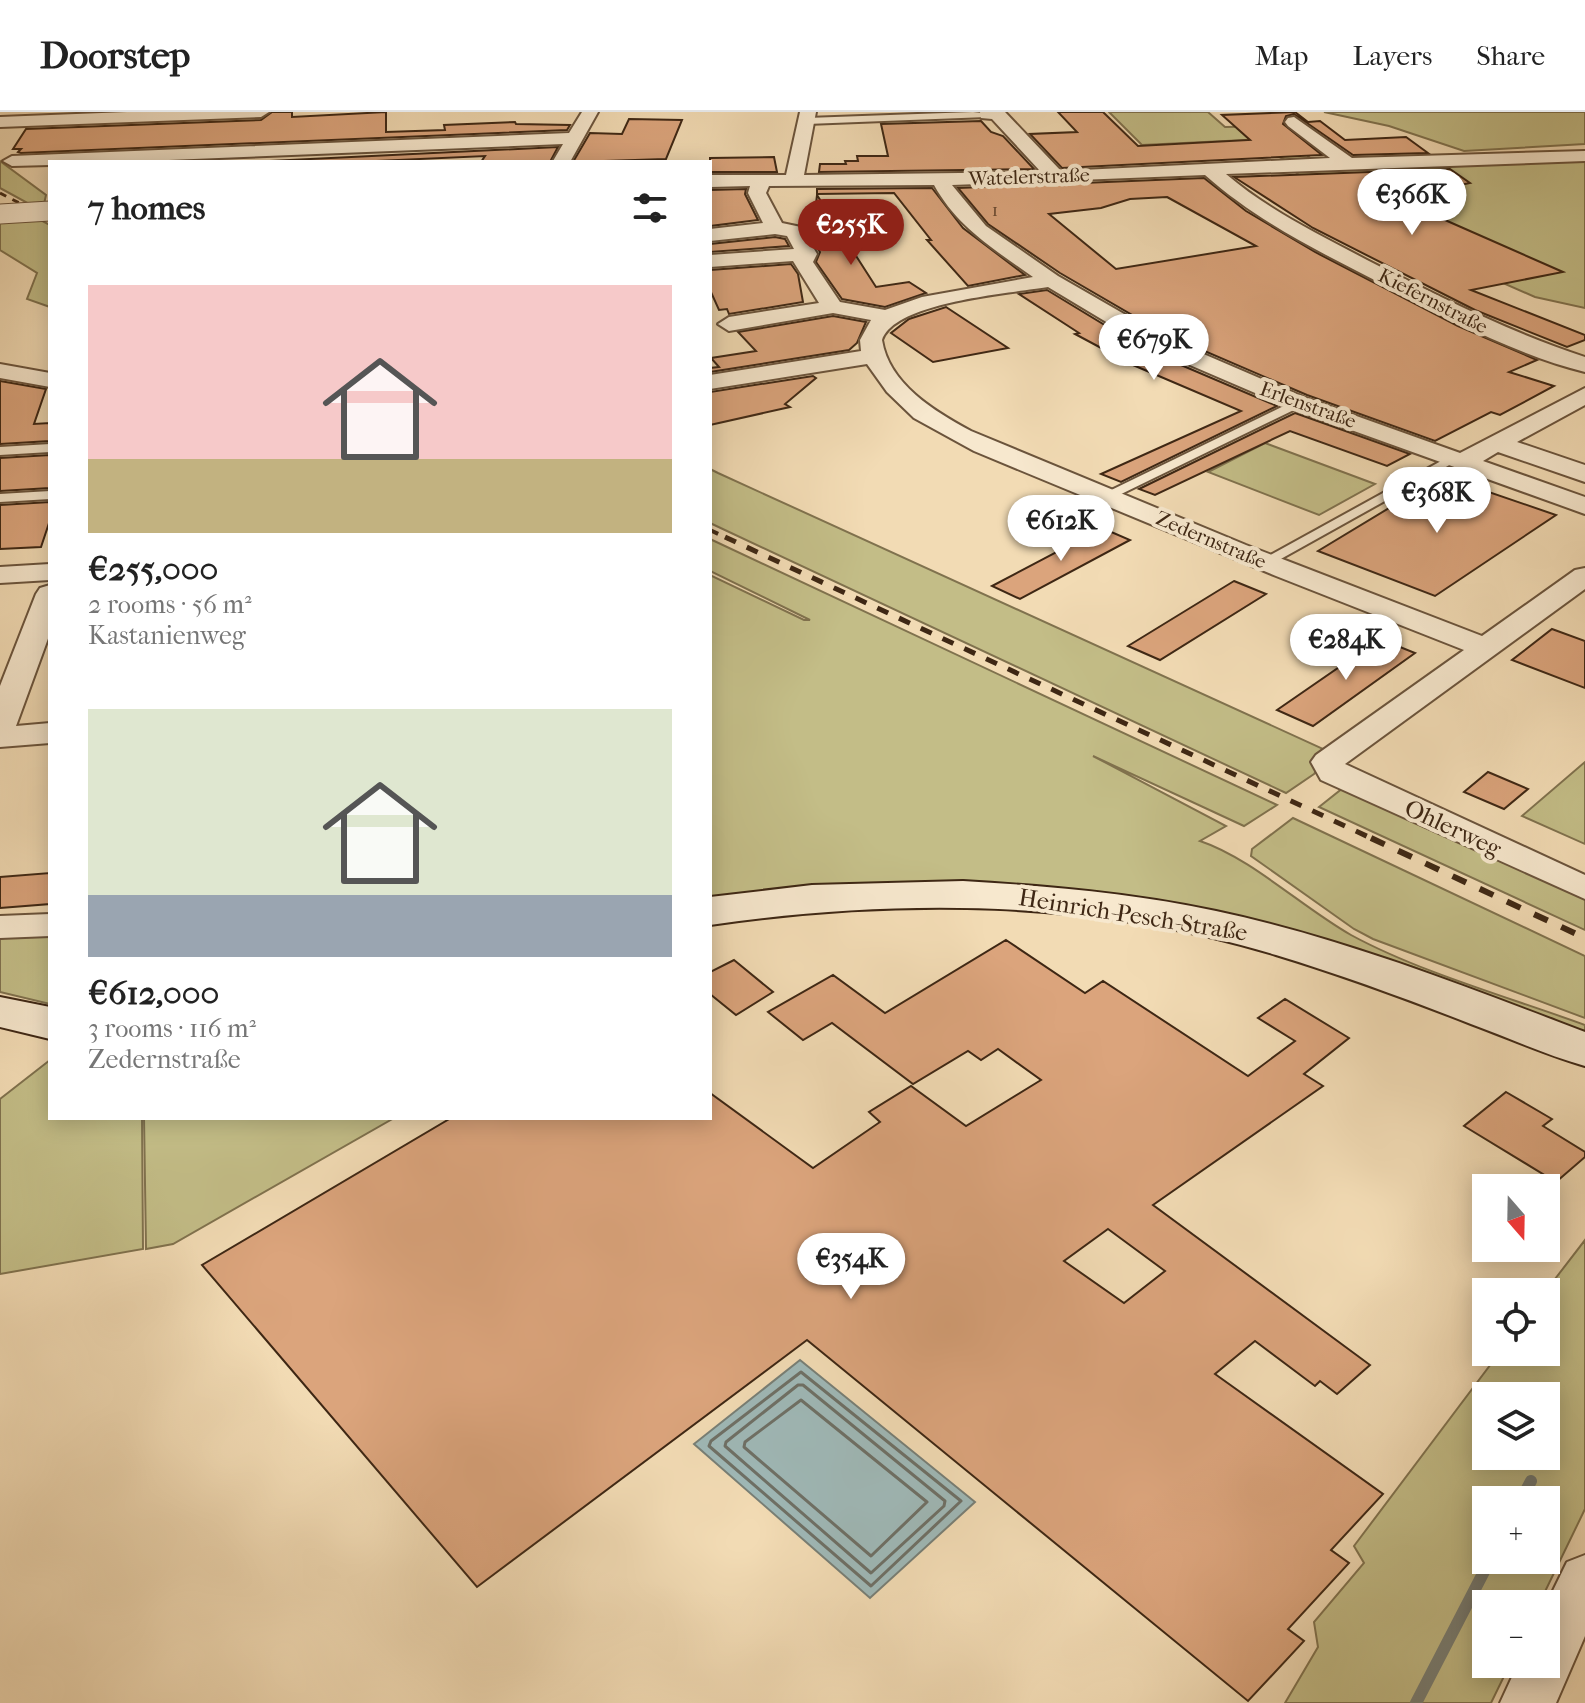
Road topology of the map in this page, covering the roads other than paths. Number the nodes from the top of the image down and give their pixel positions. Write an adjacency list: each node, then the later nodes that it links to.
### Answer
1 (261, 112): 7 (street)
2 (590, 112): 8 (street)
3 (993, 113): 4 (lane); 14 (street)
4 (808, 116): 18 (street)
5 (0, 122): 7 (street)
6 (1294, 122): 12 (street)
7 (212, 135): 8 (street); 11 (street)
8 (573, 138): 10 (street)
9 (1585, 156): 12 (street, Watelerstraße)
10 (562, 160)
11 (12, 161)
12 (1348, 163): 13 (street, Watelerstraße)
13 (1209, 169): 14 (street, Watelerstraße); 30 (street, Kiefernstraße)
14 (1056, 177): 15 (street, Watelerstraße)
15 (943, 180): 18 (street, Watelerstraße); 25 (street, Erlenstraße)
16 (712, 181): 17 (street, Watelerstraße)
17 (762, 181): 18 (street, Watelerstraße); 21 (street)
18 (794, 181)
19 (48, 211): 20 (street, bridge)
20 (0, 214)
21 (775, 228): 22 (street); 23 (street)
22 (712, 235)
23 (807, 254): 24 (street); 26 (street)
24 (712, 261)
25 (1051, 280): 27 (street); 35 (street, Erlenstraße)
26 (833, 307): 27 (street); 28 (street)
27 (888, 317): 29 (street)
28 (729, 324)
29 (875, 356): 33 (street); 42 (street, Zedernstraße)
30 (1585, 365)
31 (0, 371): 32 (street)
32 (48, 380)
33 (712, 382)
34 (1585, 395): 36 (street)
35 (1298, 403): 39 (street, Erlenstraße); 42 (lane)
36 (1496, 443): 39 (street); 40 (street)
37 (48, 448): 38 (lane)
38 (0, 451)
39 (1459, 459): 44 (street, Erlenstraße); 45 (lane)
40 (1585, 474)
41 (48, 495): 43 (lane)
42 (1106, 496): 45 (street, Zedernstraße)
43 (0, 498)
44 (1585, 506)
45 (1263, 563): 50 (street, Zedernstraße)
46 (48, 572): 47 (street)
47 (0, 575)
48 (1585, 576): 50 (street)
49 (48, 599): 51 (street)
50 (1484, 647): 54 (street, Ohlerweg)
51 (0, 727)
52 (48, 733): 53 (street)
53 (0, 737)
54 (1585, 888)
55 (712, 911): 60 (street, Heinrich-Pesch-Straße)
56 (48, 925): 57 (street)
57 (0, 927)
58 (0, 1012): 59 (street)
59 (48, 1023)
60 (1585, 1050)
61 (1585, 1578): 62 (street)
62 (1560, 1632)
63 (1539, 1678): 64 (street)
64 (1528, 1703)

